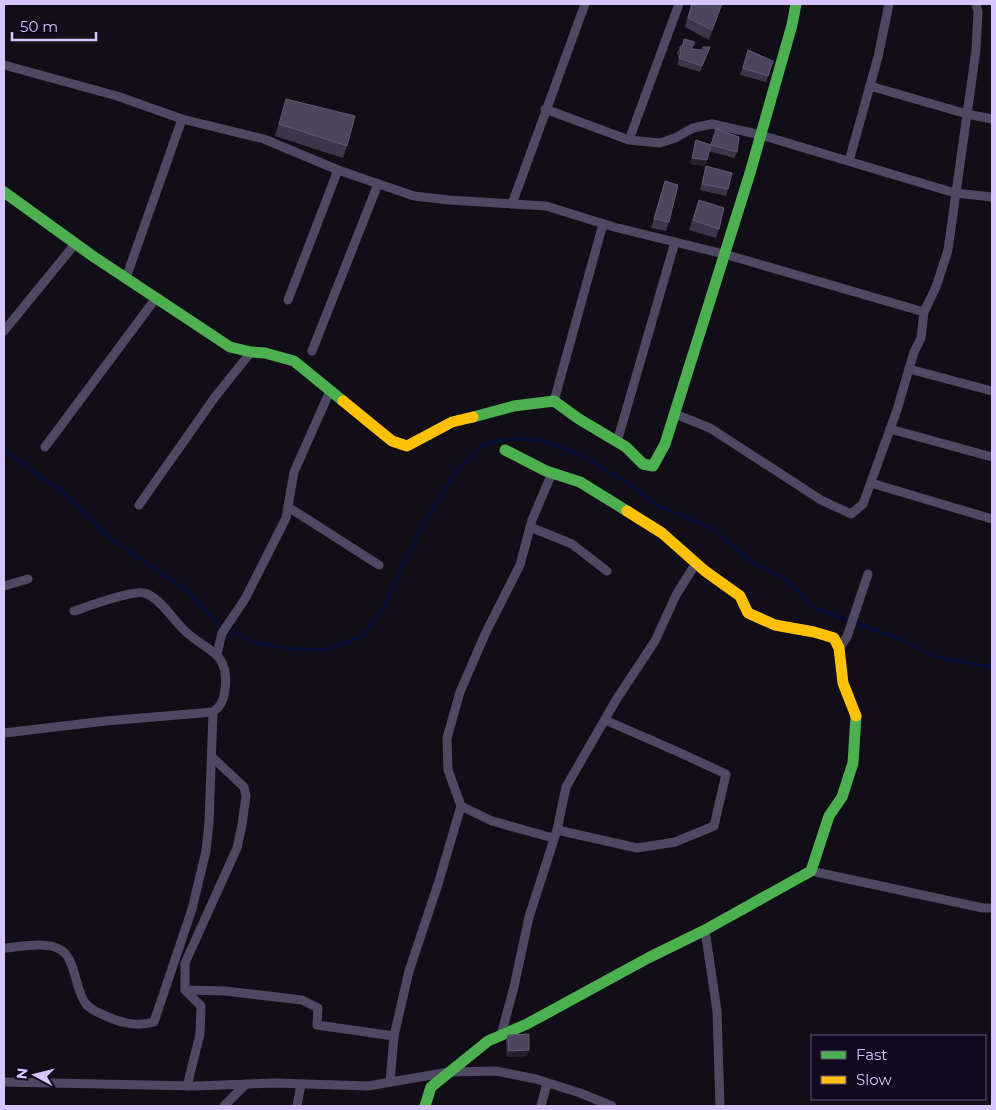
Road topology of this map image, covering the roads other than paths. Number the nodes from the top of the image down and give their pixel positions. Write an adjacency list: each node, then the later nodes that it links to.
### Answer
1 (585, 4): 8 (street)
2 (679, 4): 13 (street)
3 (796, 4): 12 (street)
4 (889, 4): 7 (street)
5 (976, 4): 9 (street)
6 (4, 65): 10 (street)
7 (870, 86): 9 (street); 14 (street)
8 (545, 109): 13 (street); 20 (street)
9 (967, 114): 11 (street); 18 (street)
10 (182, 119): 15 (street); 25 (street)
11 (992, 119)
12 (761, 135): 13 (street); 14 (street); 24 (street)
13 (629, 140)
14 (849, 161): 18 (street)
15 (338, 170): 16 (street); 27 (street)
16 (378, 184): 20 (street); 30 (street)
17 (4, 192): 23 (street)
18 (955, 193): 19 (street); 28 (street)
19 (992, 197)
20 (512, 204): 21 (street)
21 (604, 224): 22 (street); 35 (street)
22 (675, 242): 24 (street); 38 (street)
23 (75, 244): 25 (street); 29 (street)
24 (724, 254): 28 (street); 36 (street)
25 (126, 278): 26 (street)
26 (156, 298): 31 (street); 39 (street)
27 (288, 300)
28 (924, 312): 32 (street)
29 (4, 331)
30 (312, 351)
31 (251, 352): 33 (street); 44 (street)
32 (909, 369): 34 (street); 37 (street)
33 (330, 391): 35 (street); 45 (street)
34 (992, 391)
35 (554, 401): 38 (street)
36 (675, 414): 38 (street); 43 (street)
37 (890, 429): 41 (street); 43 (street)
38 (617, 442)
39 (45, 447)
40 (505, 450): 42 (street)
41 (992, 457)
42 (552, 473): 47 (street); 48 (street)
43 (871, 483): 46 (street)
44 (139, 505)
45 (288, 507): 49 (street); 56 (street)
46 (992, 519)
47 (530, 527): 50 (street); 61 (street)
48 (696, 563): 55 (street); 58 (street)
49 (379, 565)
50 (607, 571)
51 (868, 574): 55 (street)
52 (28, 579): 53 (street)
53 (4, 586)
54 (74, 611): 56 (street)
55 (839, 648): 63 (street)
56 (217, 654): 57 (street)
57 (213, 712): 59 (street); 60 (street)
58 (604, 720): 62 (street); 62 (street)
59 (4, 733)
60 (212, 757): 66 (street); 67 (street)
61 (461, 806): 62 (street); 69 (street)
62 (555, 834): 68 (street)
63 (811, 871): 64 (street); 65 (street)
64 (992, 908)
65 (705, 930): 68 (street); 82 (street)
66 (4, 948)
67 (185, 990): 69 (street); 76 (street)
68 (501, 1035): 70 (street)
69 (394, 1036): 72 (street)
70 (449, 1072): 72 (street); 73 (street); 79 (street)
71 (4, 1082): 76 (street)
72 (390, 1082): 75 (street)
73 (547, 1082): 80 (street); 81 (street)
74 (246, 1084): 75 (street); 76 (street); 77 (street)
75 (301, 1084): 78 (street)
76 (187, 1086)
77 (224, 1106)
78 (298, 1106)
79 (425, 1106)
80 (541, 1106)
81 (612, 1106)
82 (720, 1106)

